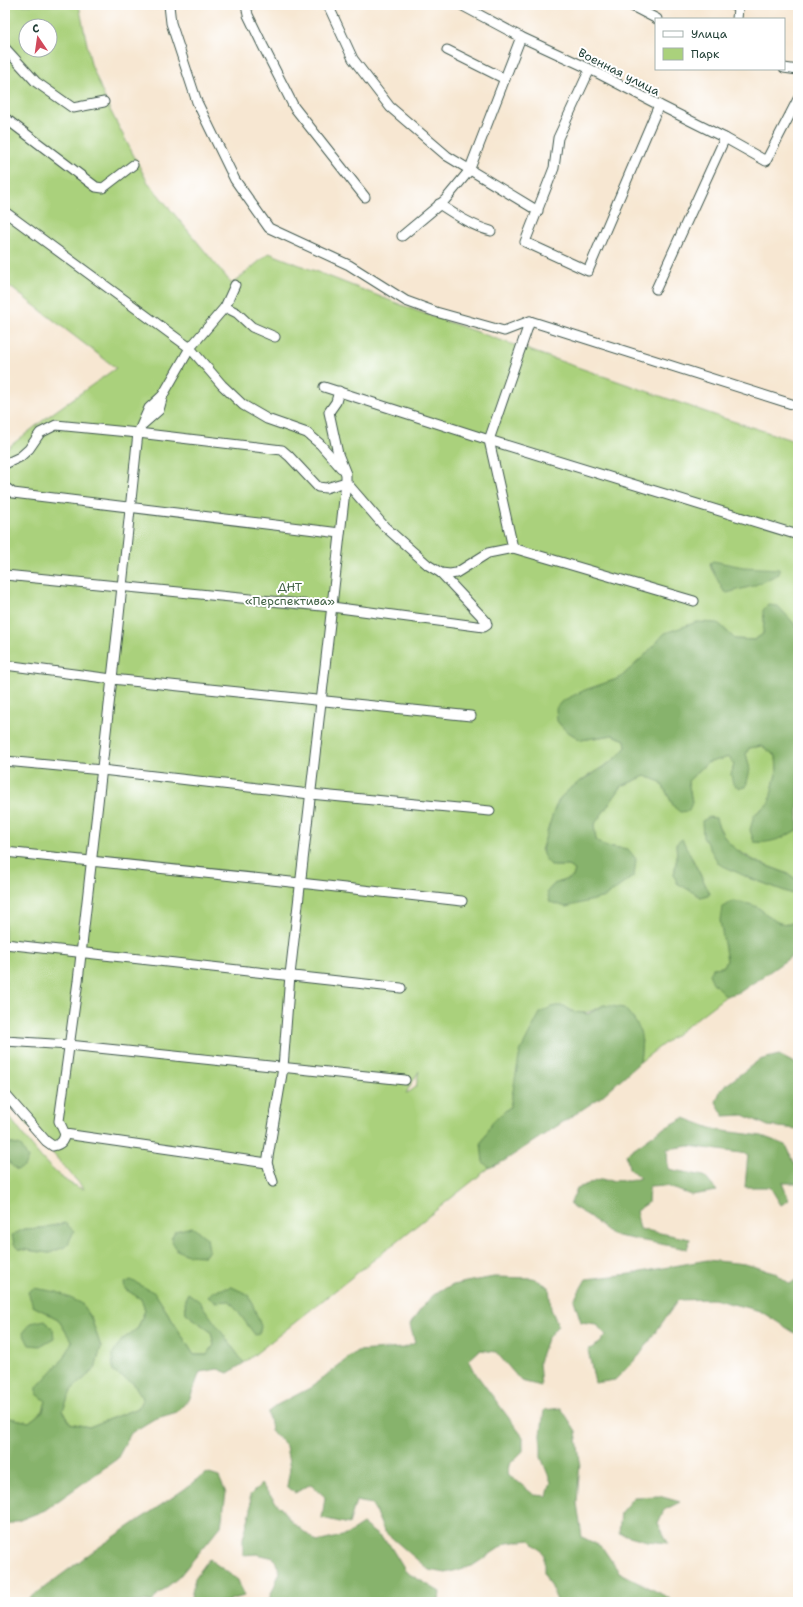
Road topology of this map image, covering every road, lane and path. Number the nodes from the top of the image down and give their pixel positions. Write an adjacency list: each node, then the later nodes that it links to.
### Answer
1 (169, 5): 32 (street)
2 (246, 5): 23 (street)
3 (328, 5): 22 (street)
4 (461, 5): 9 (street, Военная улица)
5 (630, 5): 7 (street)
6 (732, 5): 8 (street)
7 (655, 18)
8 (737, 18)
9 (521, 37): 13 (street, Военная улица); 15 (street)
10 (5, 48): 17 (street)
11 (447, 50): 15 (street)
12 (785, 68): 14 (street)
13 (590, 69): 18 (street, Военная улица); 25 (street)
14 (798, 70)
15 (505, 78): 22 (street)
16 (798, 99): 20 (street, Военная улица)
17 (104, 102)
18 (659, 105): 20 (street, Военная улица); 25 (street)
19 (5, 118): 21 (street)
20 (725, 138): 30 (street)
21 (133, 165)
22 (469, 171): 24 (street); 25 (street)
23 (365, 197)
24 (440, 204): 27 (street); 28 (street)
25 (538, 211)
26 (5, 212): 34 (street)
27 (491, 231)
28 (402, 236)
29 (235, 285): 31 (street)
30 (656, 289)
31 (225, 307): 33 (street); 34 (street)
32 (530, 321): 37 (street); 39 (street)
33 (275, 337)
34 (190, 348): 38 (street); 41 (street)
35 (324, 387): 36 (street)
36 (339, 391): 39 (street); 41 (street)
37 (798, 406)
38 (140, 429): 40 (street); 41 (street); 43 (street)
39 (489, 440): 45 (street); 46 (street)
40 (5, 464)
41 (346, 478): 44 (street); 47 (street)
42 (5, 487): 43 (street)
43 (130, 509): 44 (street); 49 (street)
44 (340, 533): 51 (street)
45 (798, 535)
46 (513, 548): 47 (street); 50 (street)
47 (441, 573): 51 (street)
48 (5, 575): 49 (street)
49 (122, 586): 51 (street); 53 (street)
50 (694, 601)
51 (332, 607): 54 (street)
52 (5, 665): 53 (street)
53 (112, 679): 54 (street); 57 (street)
54 (321, 700): 55 (street); 58 (street)
55 (471, 716)
56 (5, 761): 57 (street)
57 (102, 770): 58 (street); 61 (street)
58 (310, 794): 59 (street); 62 (street)
59 (490, 811)
60 (5, 852): 61 (street)
61 (91, 861): 62 (street); 65 (street)
62 (300, 883): 63 (street); 66 (street)
63 (462, 902)
64 (5, 944): 65 (street)
65 (81, 952): 66 (street); 69 (street)
66 (290, 975): 67 (street); 70 (street)
67 (401, 988)
68 (5, 1041): 69 (street)
69 (69, 1045): 70 (street); 73 (street)
70 (283, 1068): 71 (street); 74 (street)
71 (405, 1080)
72 (5, 1094): 73 (street)
73 (65, 1134): 74 (street)
74 (267, 1163): 75 (street)
75 (274, 1182)

